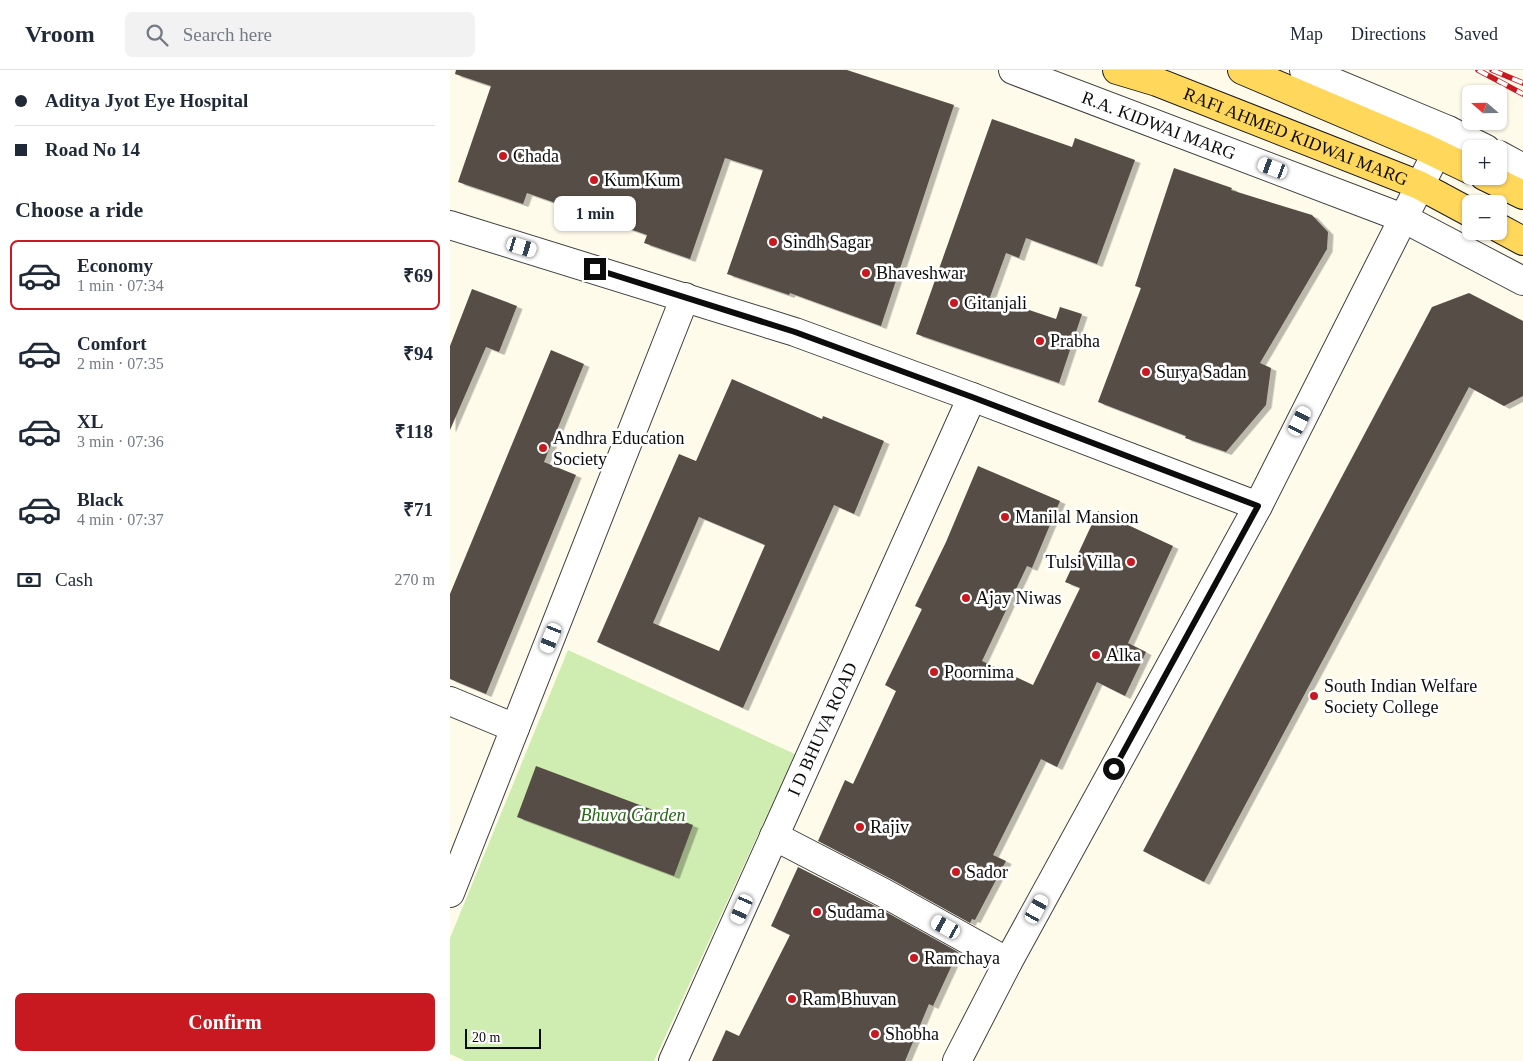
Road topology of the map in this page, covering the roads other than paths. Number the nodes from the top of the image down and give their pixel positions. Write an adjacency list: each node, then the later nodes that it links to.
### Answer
1 (1013, 70): 14 (street, R.A. KIDWAI MARG)
2 (1117, 70): 10 (main road, RAFI AHMED KIDWAI MARG)
3 (1242, 70): 5 (main road)
4 (1304, 70): 5 (street)
5 (1441, 141): 6 (street); 8 (main road); 10 (street)
6 (1462, 145)
7 (1507, 159): 9 (street)
8 (1462, 161)
9 (1523, 168)
10 (1419, 185): 13 (main road, RAFI AHMED KIDWAI MARG); 14 (street)
11 (1502, 185): 12 (main road)
12 (1523, 195)
13 (1462, 208)
14 (1402, 218): 18 (street, R.A. KIDWAI MARG); 21 (street)
15 (450, 225): 19 (street)
16 (1507, 232): 17 (main road)
17 (1523, 241)
18 (1523, 281)
19 (685, 297): 20 (street); 23 (street)
20 (972, 397): 21 (street); 24 (street, I D BHUVA ROAD)
21 (1258, 506): 26 (street)
22 (450, 701): 23 (street)
23 (515, 728): 25 (street)
24 (774, 836): 26 (street); 27 (street, I D BHUVA ROAD)
25 (450, 893)
26 (1008, 962): 28 (street)
27 (673, 1061)
28 (957, 1061)

